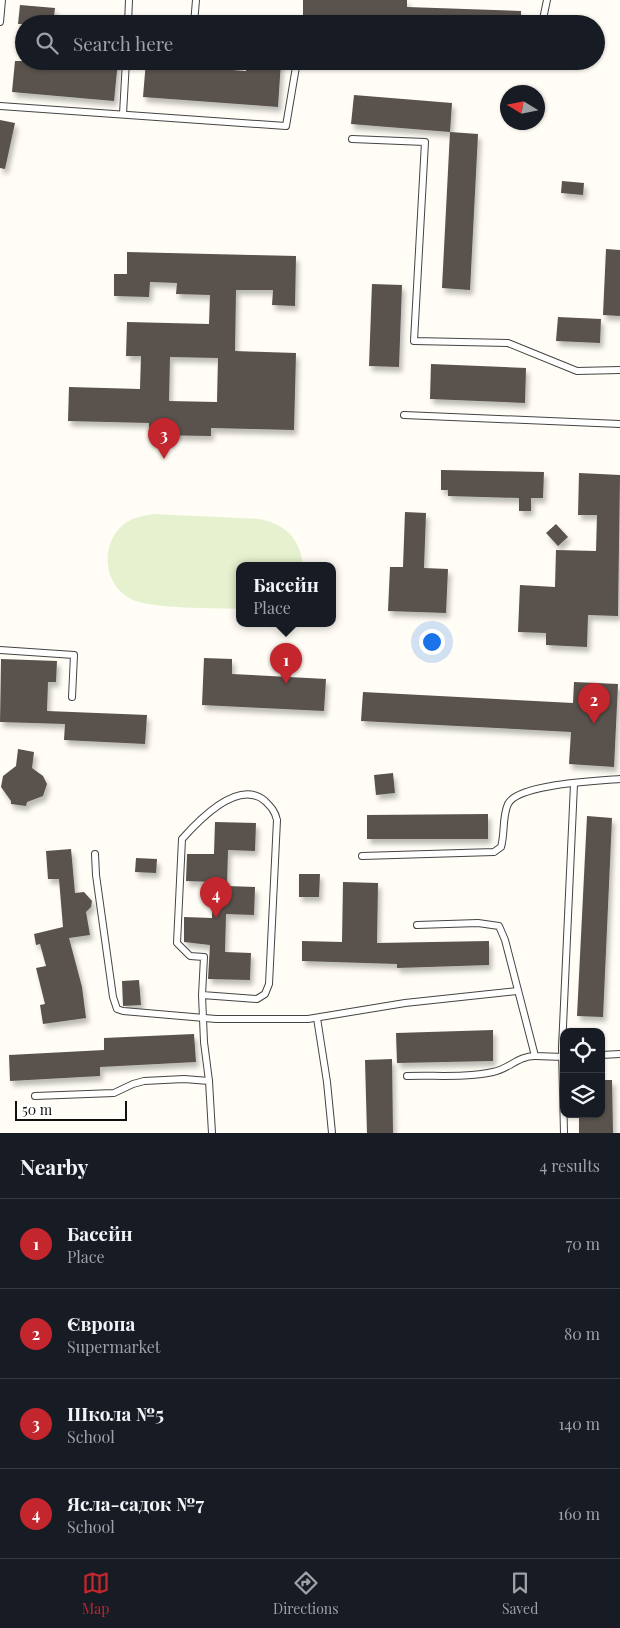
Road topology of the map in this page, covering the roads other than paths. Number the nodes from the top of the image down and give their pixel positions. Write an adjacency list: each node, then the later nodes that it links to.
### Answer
1 (2, 0): 8 (lane)
2 (128, 0): 5 (lane)
3 (196, 0): 6 (lane)
4 (548, 0): 7 (lane)
5 (128, 15)
6 (195, 15)
7 (544, 15)
8 (0, 22)
9 (125, 70): 12 (lane)
10 (295, 70): 12 (lane)
11 (0, 106): 12 (lane)
12 (123, 114)
13 (352, 139): 14 (lane)
14 (620, 370)
15 (404, 415): 16 (lane)
16 (620, 424)
17 (0, 650): 18 (lane)
18 (72, 697)
19 (620, 779): 20 (lane)
20 (574, 784): 22 (lane); 28 (lane)
21 (95, 854): 26 (lane)
22 (362, 856)
23 (417, 925): 24 (lane)
24 (517, 991): 27 (lane); 30 (lane)
25 (202, 995): 25 (lane); 26 (lane)
26 (204, 1018): 27 (lane); 35 (lane)
27 (317, 1018): 38 (lane)
28 (564, 1028)
29 (620, 1054): 31 (lane)
30 (536, 1056): 32 (lane); 34 (lane)
31 (605, 1056)
32 (560, 1057)
33 (563, 1073): 39 (lane)
34 (407, 1076)
35 (209, 1081): 36 (lane); 37 (lane)
36 (35, 1096)
37 (212, 1133)
38 (332, 1133)
39 (564, 1133)

